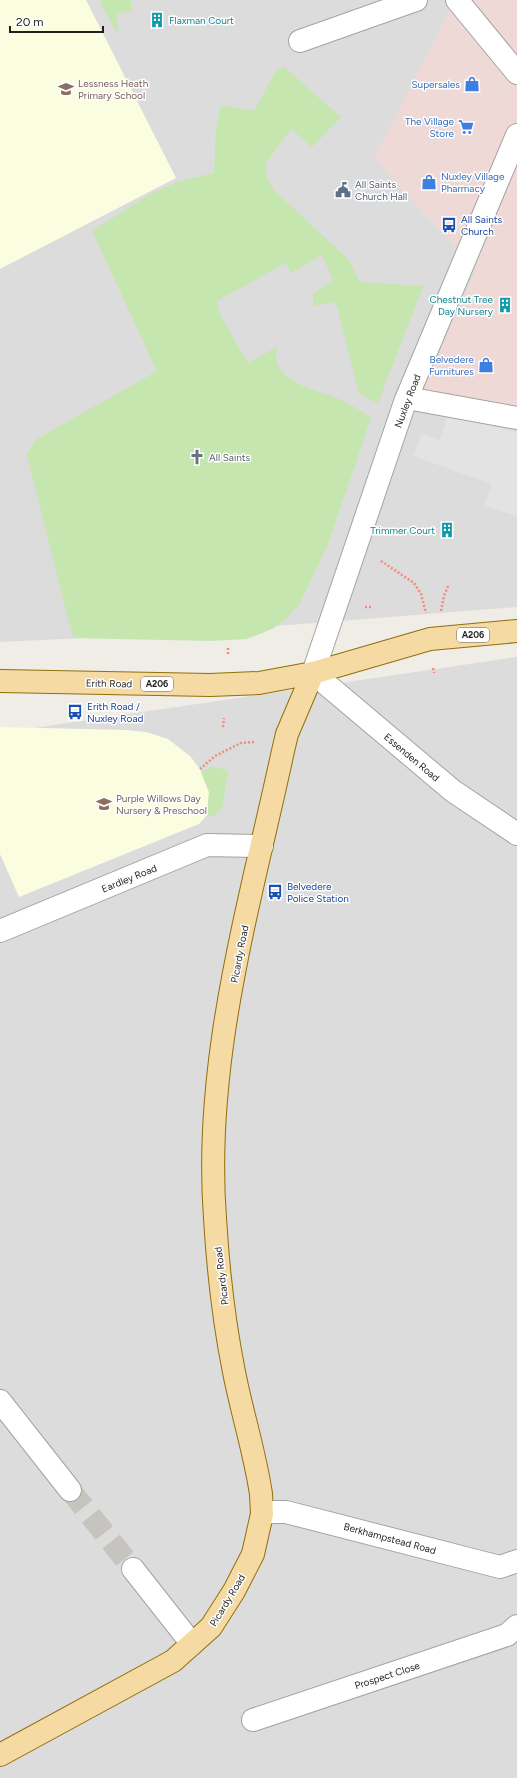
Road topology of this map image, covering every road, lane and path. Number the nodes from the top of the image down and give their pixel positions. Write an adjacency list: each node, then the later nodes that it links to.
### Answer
1 (416, 0): 3 (street)
2 (457, 0): 4 (street)
3 (300, 41)
4 (517, 73)
5 (517, 136): 6 (street, Nuxley Road)
6 (407, 398): 7 (street); 16 (street, Nuxley Road)
7 (517, 418)
8 (380, 560): 11 (path)
9 (449, 584): 10 (path)
10 (440, 614)
11 (426, 616)
12 (517, 631): 16 (main road, A206)
13 (228, 648): 14 (path)
14 (228, 654)
15 (433, 668): 17 (path)
16 (313, 673): 18 (main road, Erith Road / A206); 23 (street, Essenden Road); 24 (main road, Picardy Road)
17 (434, 673)
18 (0, 681)
19 (224, 718): 20 (path)
20 (224, 727)
21 (254, 742): 22 (path)
22 (200, 769)
23 (517, 834)
24 (262, 846): 25 (street, Eardley Road); 28 (main road, Picardy Road)
25 (0, 931)
26 (0, 1401): 27 (street)
27 (70, 1490)
28 (262, 1514): 29 (street, Berkhampstead Road); 32 (main road, Picardy Road)
29 (516, 1564)
30 (133, 1569): 32 (street)
31 (517, 1626): 33 (street, Prospect Close)
32 (192, 1644): 34 (main road, Picardy Road)
33 (254, 1720)
34 (0, 1755)

